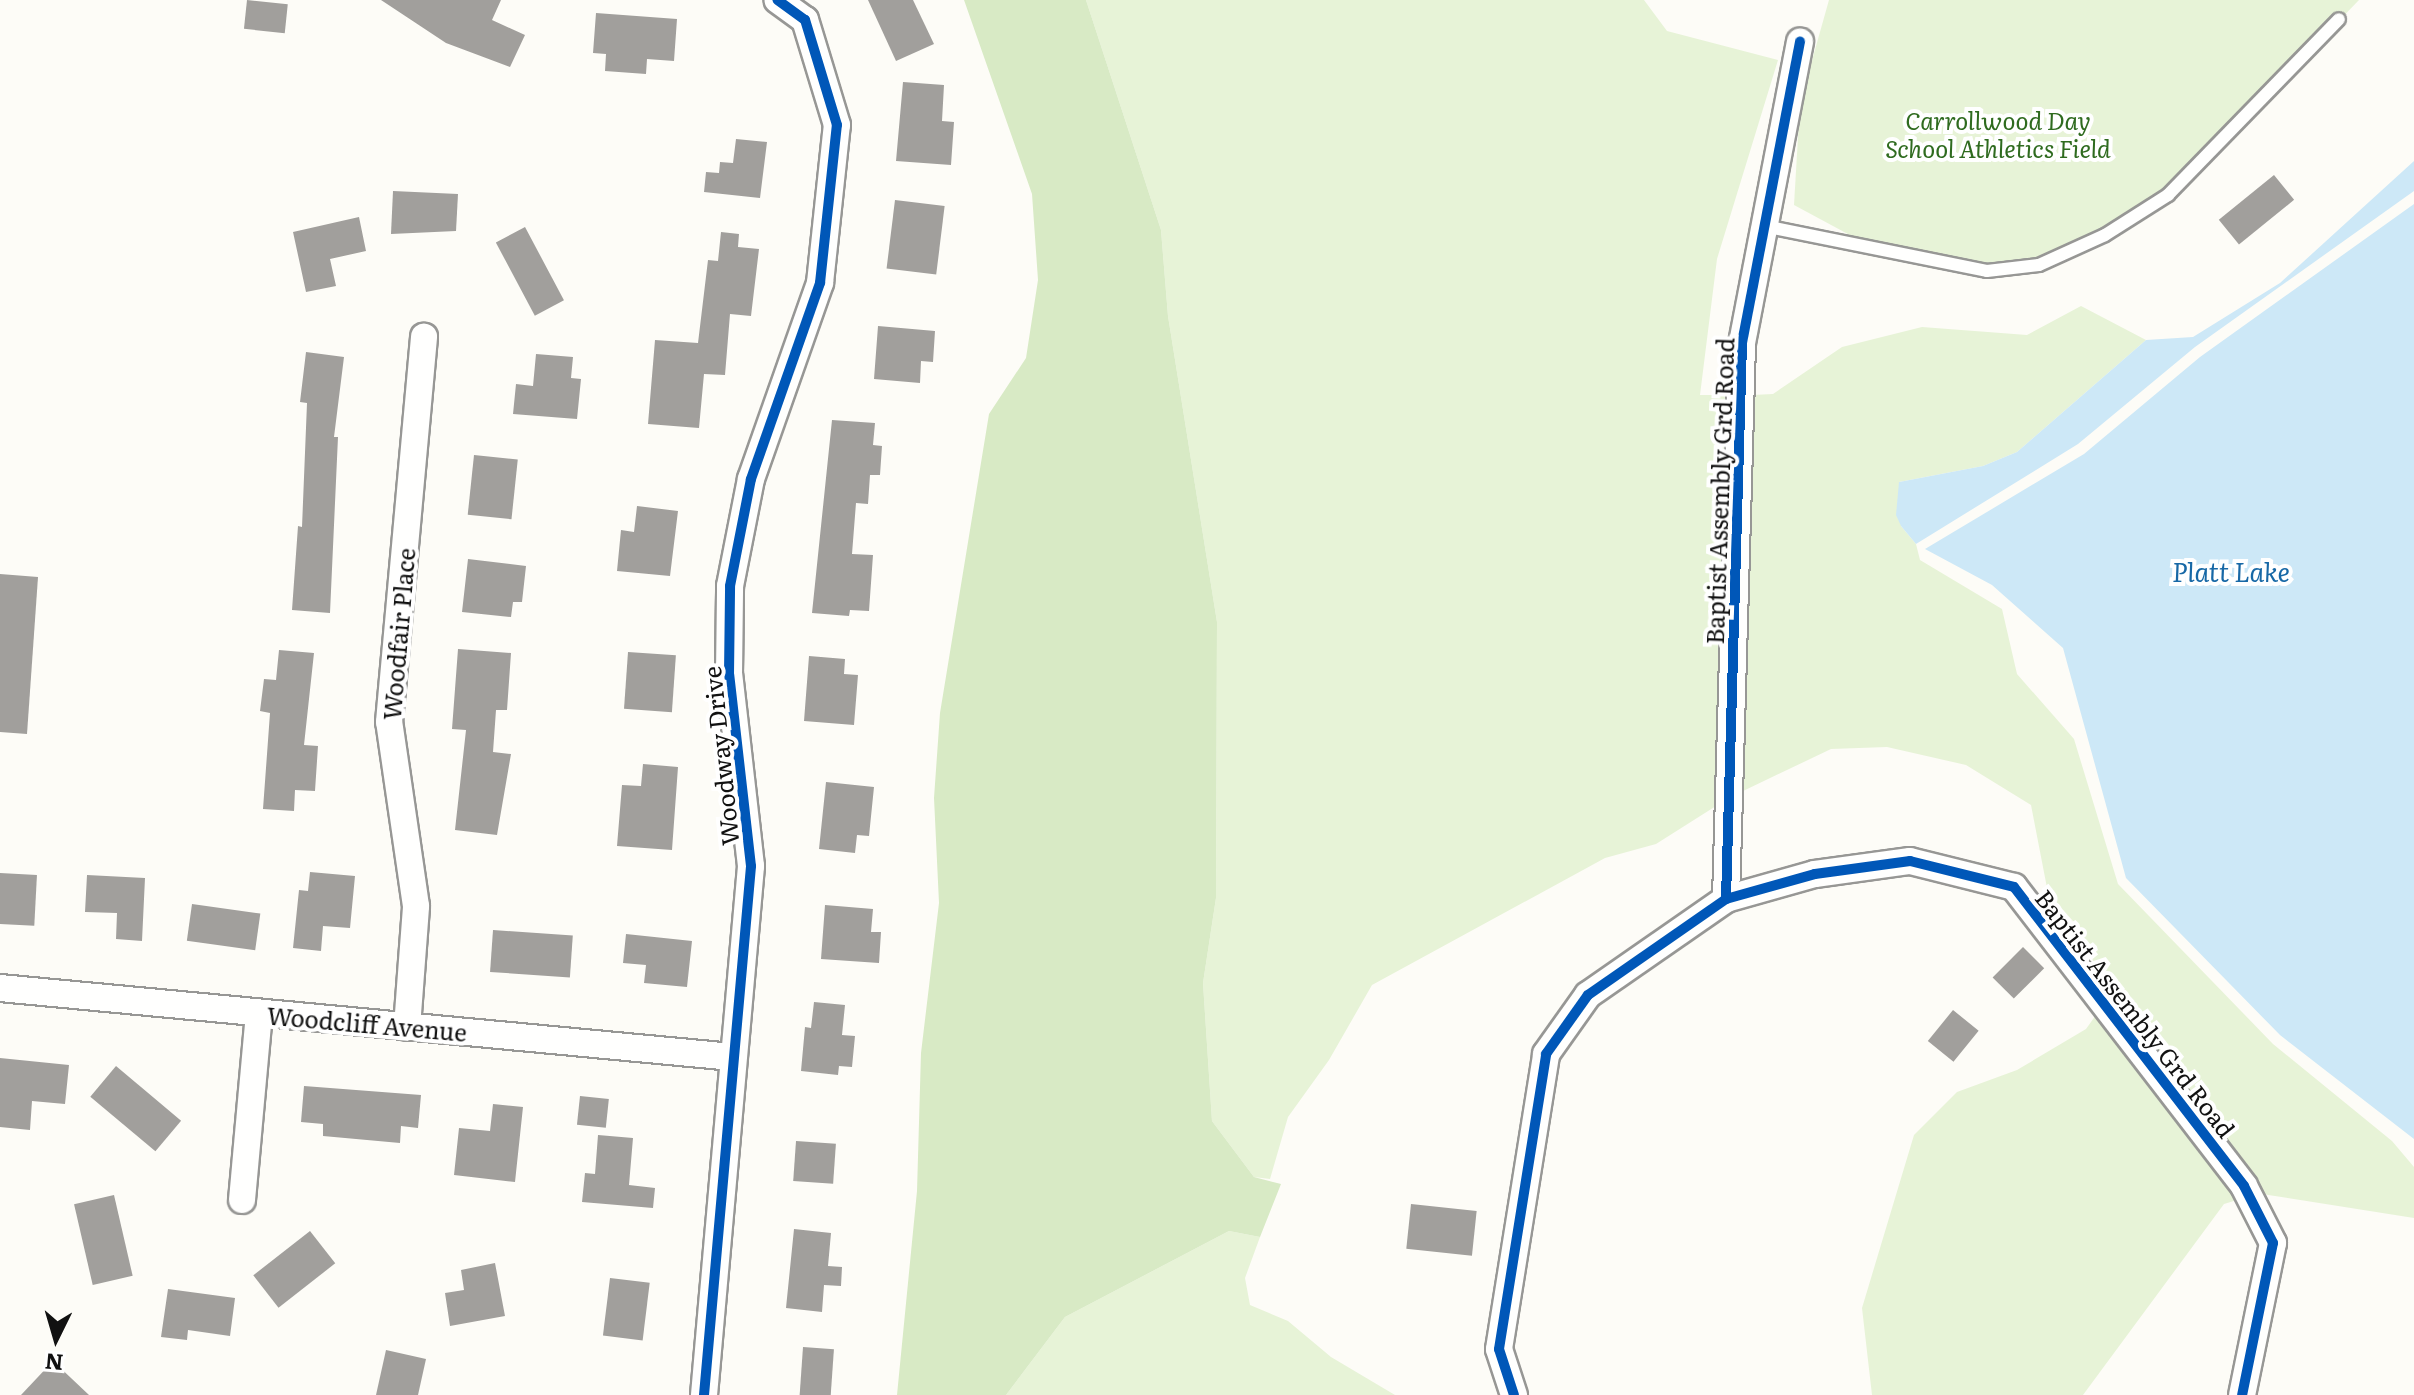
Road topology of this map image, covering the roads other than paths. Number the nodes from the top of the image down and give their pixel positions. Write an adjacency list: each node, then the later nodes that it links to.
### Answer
1 (777, 0): 10 (street, Woodway Drive)
2 (2339, 19): 4 (lane)
3 (1800, 42): 4 (street, Baptist Assembly Grd Road)
4 (1764, 226): 6 (street, Baptist Assembly Grd Road)
5 (424, 337): 9 (street, Woodfair Place)
6 (1726, 899): 13 (street, Baptist Assembly Grd Road); 14 (street, Baptist Assembly Grd Road)
7 (0, 988): 8 (street, Woodcliff Avenue)
8 (259, 1013): 9 (street, Woodcliff Avenue); 11 (street)
9 (407, 1027): 10 (street, Woodcliff Avenue)
10 (733, 1057): 12 (street, Woodway Drive)
11 (242, 1200)
12 (704, 1395)
13 (1514, 1395)
14 (2242, 1395)

